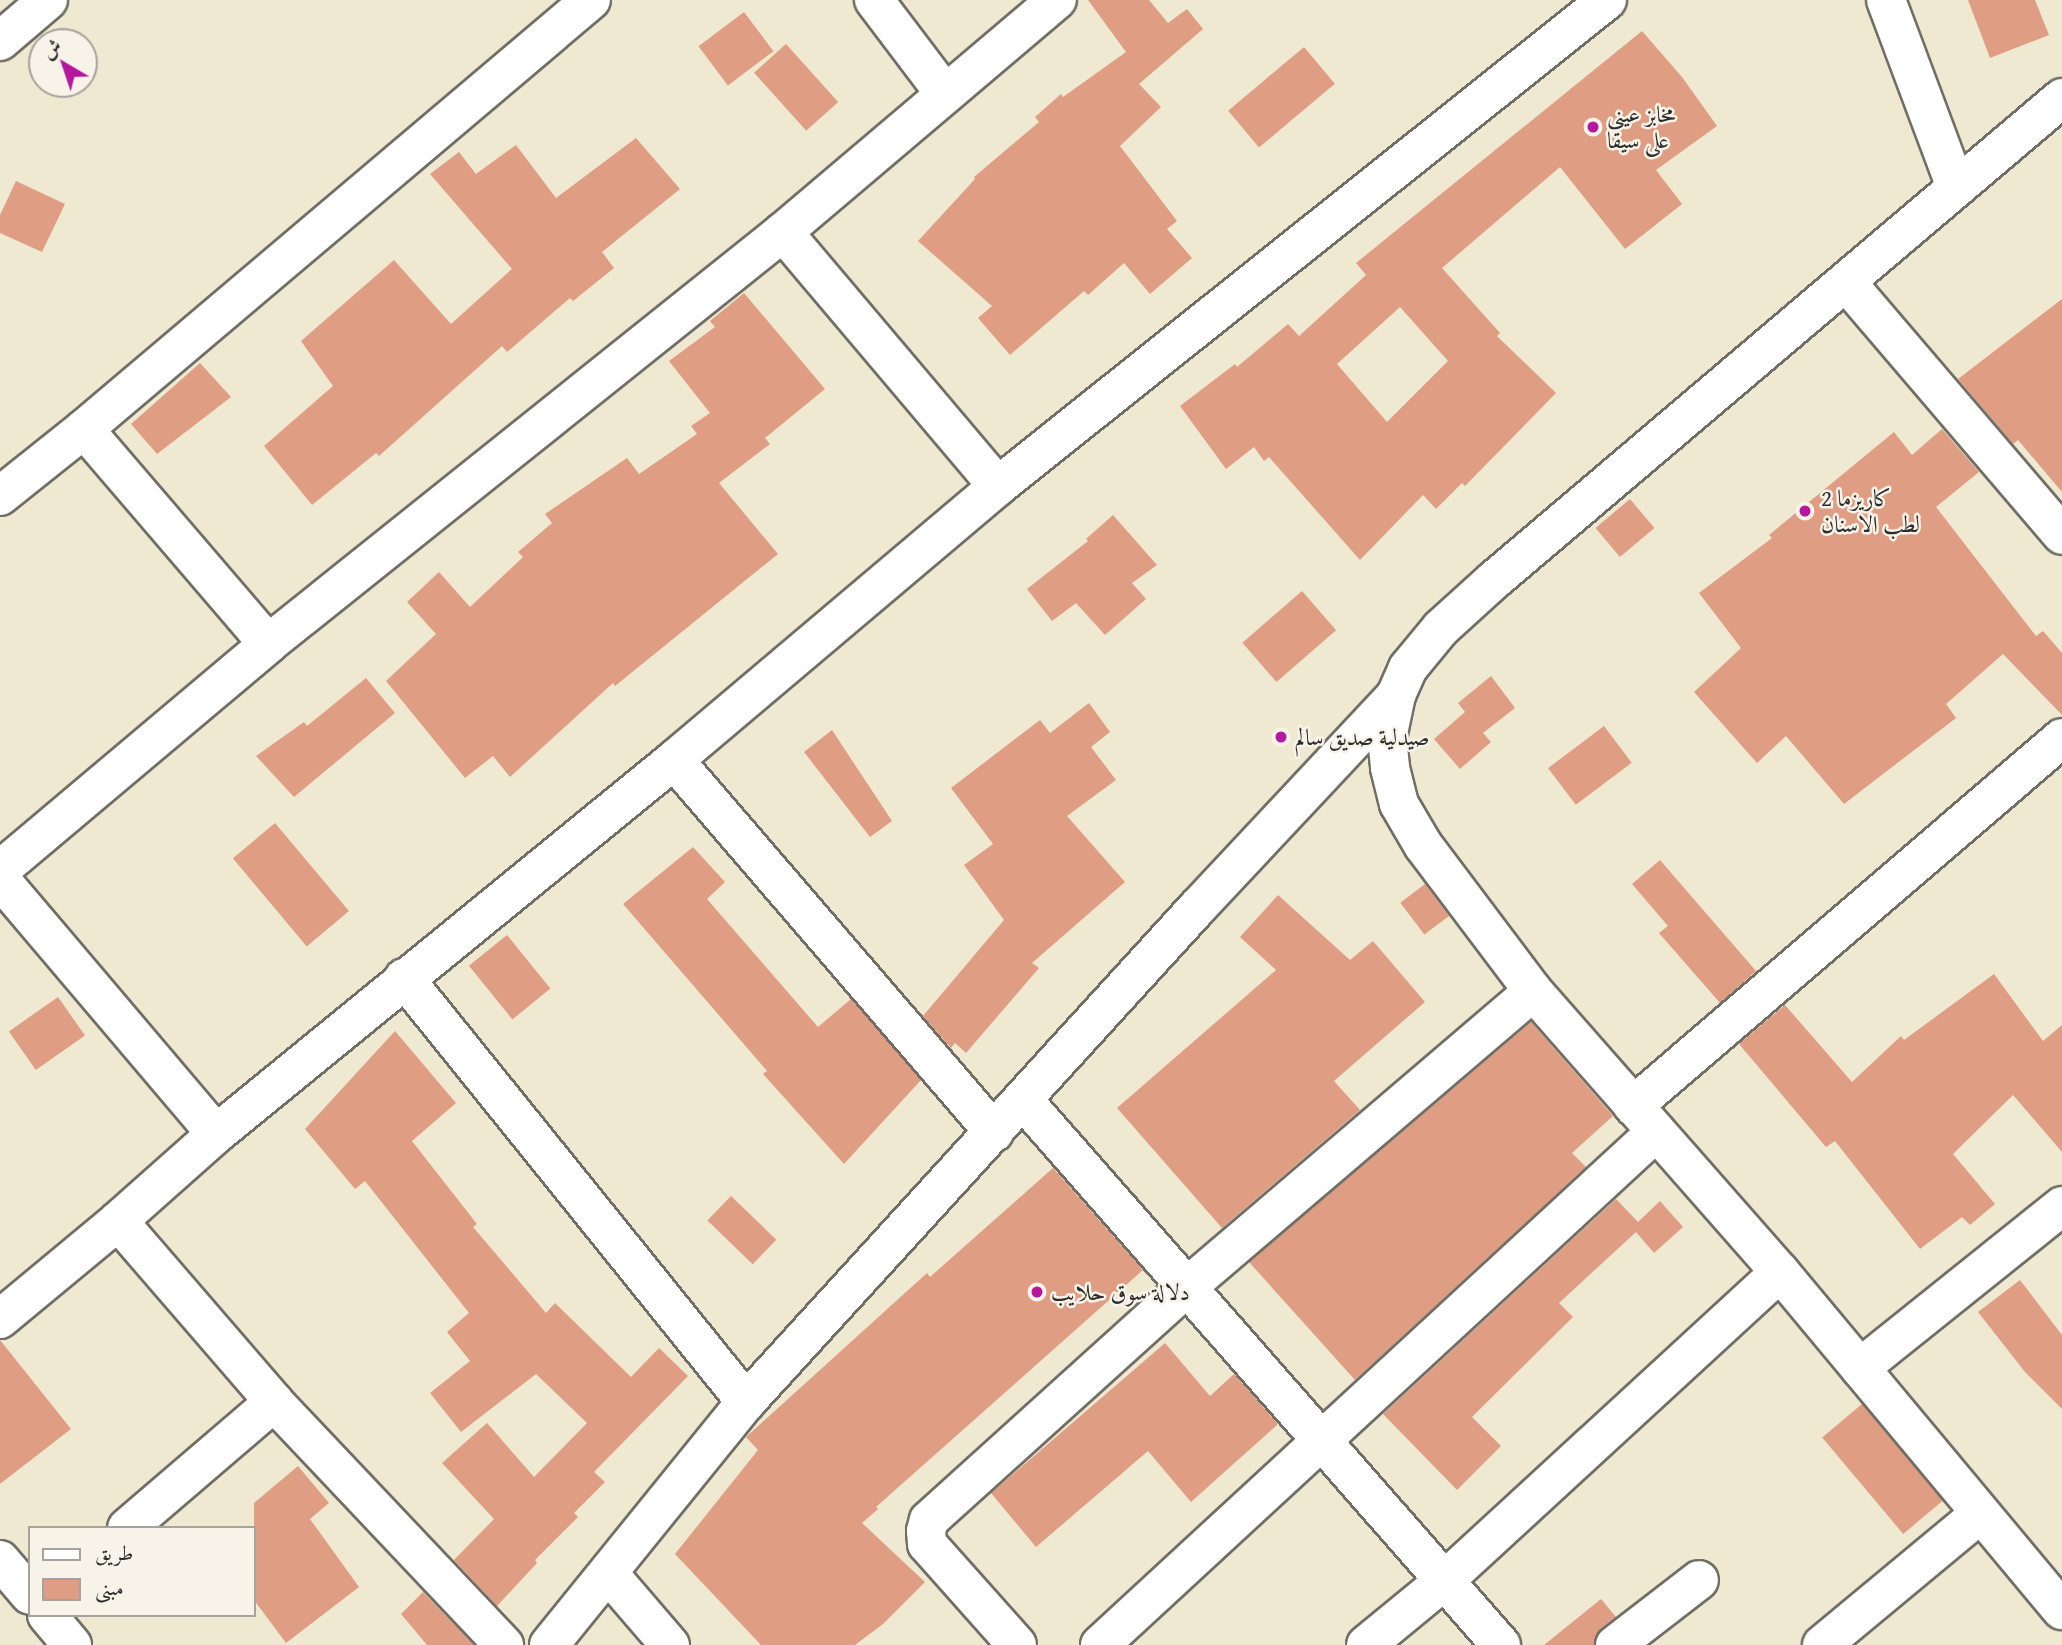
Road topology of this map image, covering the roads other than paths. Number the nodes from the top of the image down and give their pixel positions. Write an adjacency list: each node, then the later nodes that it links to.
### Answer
1 (48, 0): 7 (street)
2 (591, 0): 13 (street)
3 (874, 0): 8 (street)
4 (1057, 0): 8 (street)
5 (1607, 0): 15 (street)
6 (1886, 0): 10 (street)
7 (0, 41)
8 (945, 94): 11 (street)
9 (2062, 98): 10 (street)
10 (1956, 187): 12 (street)
11 (783, 232): 15 (street); 17 (street)
12 (1847, 283): 16 (street); 18 (street)
13 (84, 429): 14 (street); 17 (street)
14 (6, 478)
15 (998, 486): 20 (street)
16 (2062, 535)
17 (268, 644): 21 (street)
18 (1395, 695): 24 (street); 25 (street)
19 (2062, 738): 26 (street)
20 (674, 760): 23 (street); 27 (street)
21 (0, 870)
22 (0, 878): 28 (street)
23 (404, 978): 28 (street); 36 (street)
24 (1533, 991): 26 (street); 32 (street)
25 (1023, 1100): 27 (street); 32 (street)
26 (1644, 1119): 31 (street); 37 (street)
27 (993, 1132): 36 (street)
28 (216, 1134): 30 (street)
29 (2062, 1206): 34 (street)
30 (118, 1221): 33 (street); 35 (street)
31 (1780, 1272): 34 (street); 43 (street)
32 (1187, 1287): 37 (street); 51 (street)
33 (0, 1319)
34 (1860, 1368): 38 (street)
35 (274, 1402): 39 (street); 48 (street)
36 (746, 1402): 41 (street)
37 (1321, 1440): 43 (street); 52 (street)
38 (1980, 1514): 45 (street); 56 (street)
39 (129, 1526)
40 (0, 1560): 44 (street)
41 (608, 1573): 49 (street); 50 (street)
42 (1699, 1580): 55 (street)
43 (1444, 1581): 53 (street); 54 (street)
44 (28, 1593)
45 (2062, 1611)
46 (49, 1617): 47 (street)
47 (72, 1645)
48 (504, 1645)
49 (549, 1645)
50 (670, 1645)
51 (1017, 1645)
52 (1100, 1645)
53 (1366, 1645)
54 (1501, 1645)
55 (1615, 1645)
56 (1822, 1645)

